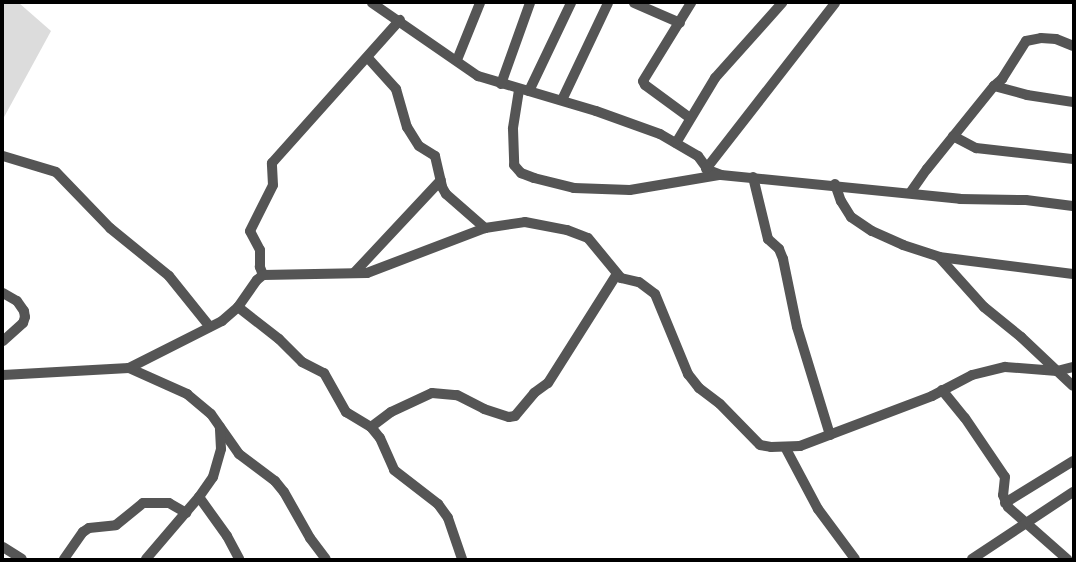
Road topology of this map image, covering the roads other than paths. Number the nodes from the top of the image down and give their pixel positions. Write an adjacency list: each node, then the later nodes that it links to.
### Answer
1 (372, 3): 10 (street)
2 (480, 3): 14 (street)
3 (530, 3): 15 (street)
4 (570, 3): 18 (street)
5 (608, 3): 19 (street)
6 (634, 3): 11 (street)
7 (691, 3): 11 (street)
8 (782, 3): 21 (street)
9 (835, 3): 26 (street)
10 (400, 20): 13 (street); 14 (street)
11 (680, 23): 21 (street)
12 (1073, 46): 16 (street)
13 (368, 58): 29 (street); 38 (street)
14 (457, 60): 15 (street)
15 (501, 84): 17 (street)
16 (994, 86): 20 (street); 22 (street)
17 (519, 90): 18 (street); 27 (street)
18 (529, 92): 19 (street)
19 (562, 100): 23 (street)
20 (1073, 102)
21 (690, 118): 23 (street)
22 (953, 136): 25 (street); 31 (street)
23 (676, 143): 26 (street)
24 (3, 156): 41 (street)
25 (1073, 159)
26 (706, 168): 27 (street)
27 (721, 174): 28 (street)
28 (753, 177): 30 (street); 51 (street)
29 (441, 180): 33 (street); 35 (street)
30 (835, 184): 31 (street); 34 (street)
31 (910, 194): 32 (street)
32 (1073, 206)
33 (485, 228): 35 (street); 36 (street)
34 (939, 257): 37 (street); 45 (street)
35 (354, 273): 38 (street)
36 (617, 274): 50 (street); 52 (street)
37 (1073, 274)
38 (263, 275): 40 (street)
39 (3, 293): 42 (street)
40 (238, 307): 41 (street); 50 (street)
41 (210, 327): 44 (street)
42 (3, 341)
43 (1073, 367): 45 (street)
44 (129, 368): 46 (street); 49 (street)
45 (1057, 371): 47 (street); 48 (street)
46 (3, 375)
47 (1073, 386)
48 (942, 390): 51 (street); 56 (street)
49 (220, 427): 55 (street); 64 (street)
50 (371, 427): 65 (street)
51 (830, 435): 52 (street)
52 (785, 447): 66 (street)
53 (1073, 462): 56 (street)
54 (1073, 492): 58 (street)
55 (199, 497): 57 (street); 63 (street)
56 (1005, 503): 58 (street)
57 (186, 513): 61 (street); 62 (street)
58 (1024, 522): 67 (street); 68 (street)
59 (3, 547): 60 (street)
60 (22, 559)
61 (64, 559)
62 (146, 559)
63 (240, 559)
64 (326, 559)
65 (462, 559)
66 (855, 559)
67 (972, 559)
68 (1067, 559)

